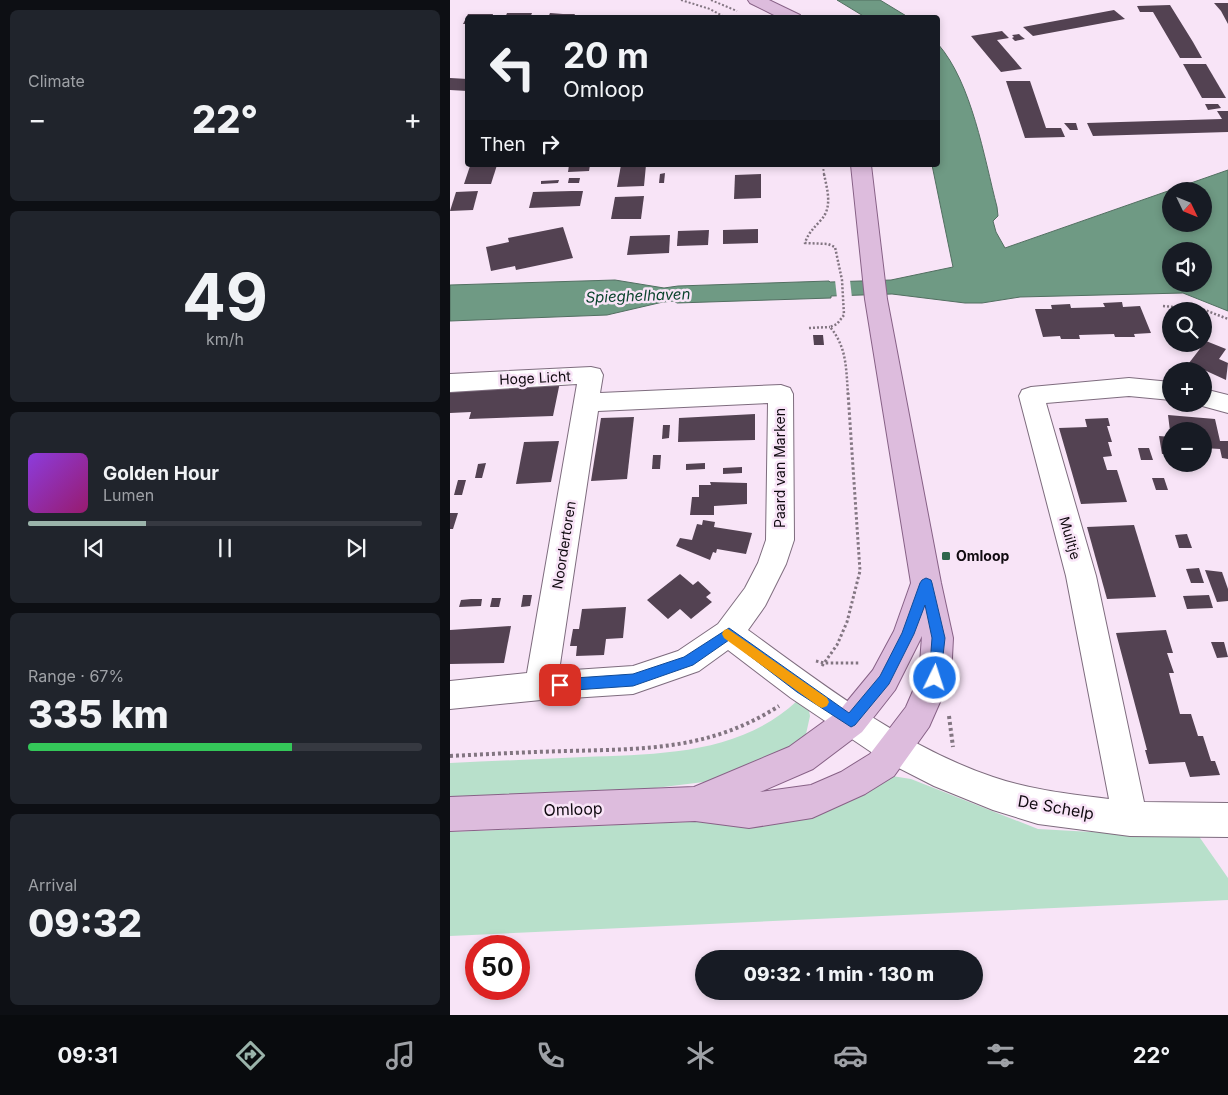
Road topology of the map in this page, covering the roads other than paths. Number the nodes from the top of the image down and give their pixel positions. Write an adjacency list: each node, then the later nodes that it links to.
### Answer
1 (756, 0): 2 (main road)
2 (788, 15)
3 (861, 167): 9 (main road, Omloop)
4 (450, 383): 7 (street, Hoge Licht)
5 (1162, 390): 17 (street, Muiltje)
6 (1212, 400): 8 (street)
7 (586, 403): 10 (street, Paard van Marken); 11 (street, Noordertoren)
8 (1228, 404)
9 (926, 583): 13 (main road, Omloop); 14 (main road, Omloop)
10 (729, 633): 11 (street, Paard van Marken); 13 (street)
11 (541, 686): 12 (street, Paard van Marken)
12 (450, 695)
13 (851, 721): 14 (street, De Schelp); 15 (main road, Omloop)
14 (895, 749): 15 (main road, Omloop); 17 (street, De Schelp)
15 (695, 804): 16 (main road, Omloop)
16 (450, 814)
17 (1130, 819): 18 (street, De Schelp)
18 (1228, 820)

